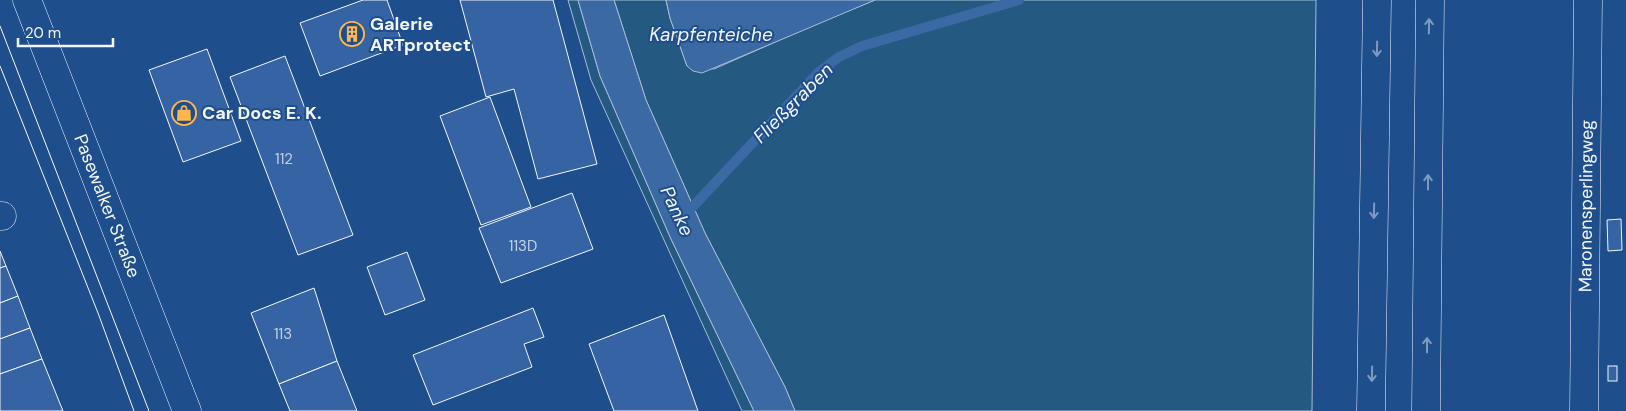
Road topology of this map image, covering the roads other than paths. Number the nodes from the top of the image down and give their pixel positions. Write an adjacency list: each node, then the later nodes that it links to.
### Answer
1 (27, 0): 5 (main road, Pasewalker Straße)
2 (1377, 0): 6 (main road, one-way to 6)
3 (1430, 0): 7 (main road, one-way to 3)
4 (1588, 0): 8 (main road, Maronensperlingweg)
5 (187, 411)
6 (1372, 411)
7 (1426, 411)
8 (1584, 411)

